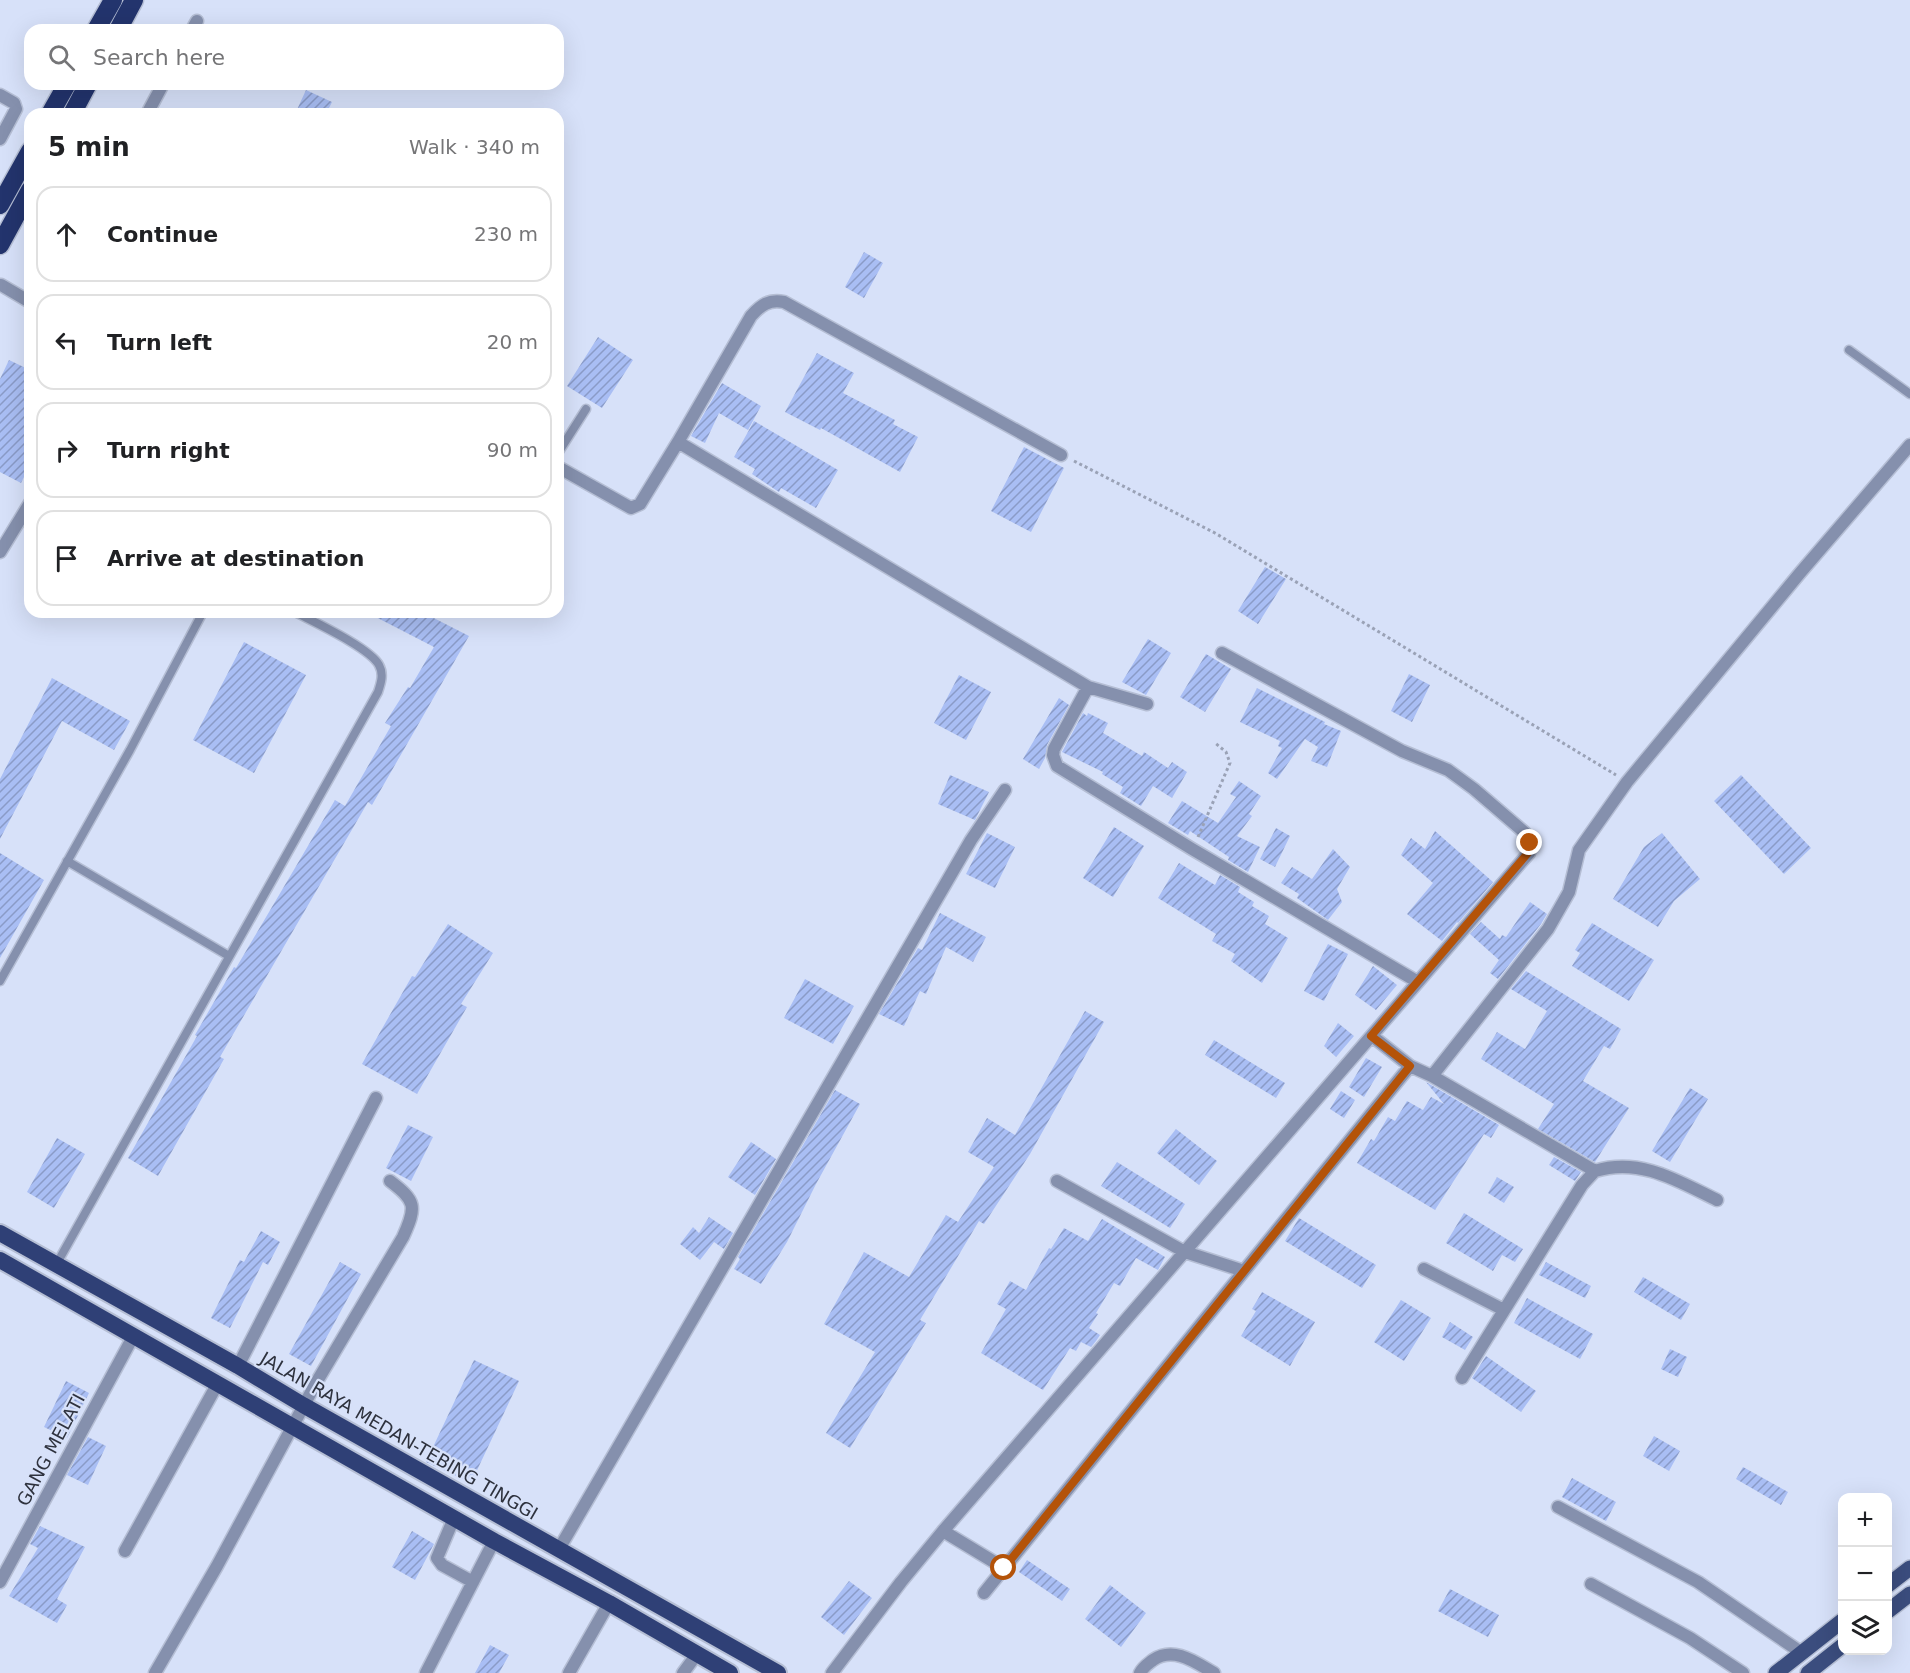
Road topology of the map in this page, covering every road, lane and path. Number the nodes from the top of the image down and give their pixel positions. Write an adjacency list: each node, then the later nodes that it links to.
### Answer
1 (113, 0): 3 (highway)
2 (134, 0): 4 (highway)
3 (99, 24)
4 (121, 24)
5 (64, 90): 9 (highway)
6 (85, 90): 10 (highway)
7 (160, 90): 11 (street)
8 (0, 95): 12 (street)
9 (53, 108)
10 (75, 108)
11 (150, 108)
12 (0, 139)
13 (24, 162): 15 (highway)
14 (24, 201): 16 (highway)
15 (0, 205)
16 (0, 244)
17 (1, 285): 18 (street)
18 (24, 298)
19 (1849, 350): 20 (lane)
20 (1910, 394)
21 (586, 409): 23 (lane)
22 (678, 442): 25 (street); 26 (street); 32 (street)
23 (564, 444)
24 (1910, 446): 35 (street)
25 (1061, 455): 35 (path)
26 (564, 470)
27 (24, 513): 28 (street)
28 (0, 552)
29 (199, 618): 38 (lane)
30 (306, 618): 39 (lane)
31 (1222, 653): 41 (street)
32 (1088, 687): 33 (street); 37 (street)
33 (1146, 704)
34 (1214, 742): 37 (path)
35 (1628, 782): 44 (street)
36 (1005, 790): 69 (street)
37 (1192, 849): 41 (street)
38 (67, 861): 39 (lane); 40 (lane)
39 (229, 956): 53 (lane)
40 (0, 981)
41 (1418, 982): 42 (street)
42 (1371, 1036): 43 (street); 51 (street)
43 (1410, 1066): 44 (street); 55 (street)
44 (1432, 1076): 46 (street)
45 (376, 1098): 60 (street)
46 (1595, 1172): 49 (street); 58 (street)
47 (390, 1181): 63 (street)
48 (1057, 1181): 51 (street)
49 (1717, 1200)
50 (0, 1233): 53 (highway, JALAN RAYA MEDAN-TEBING TINGGI)
51 (1185, 1252): 55 (street); 67 (street)
52 (0, 1260): 57 (highway)
53 (56, 1264): 56 (highway, JALAN RAYA MEDAN-TEBING TINGGI)
54 (1424, 1269): 58 (street)
55 (1244, 1271): 71 (street)
56 (77, 1277): 57 (highway); 60 (highway, JALAN RAYA MEDAN-TEBING TINGGI)
57 (67, 1298): 59 (highway)
58 (1504, 1310): 61 (street)
59 (134, 1335): 62 (highway); 75 (street, GANG MELATI)
60 (238, 1366): 63 (highway, JALAN RAYA MEDAN-TEBING TINGGI)
61 (1462, 1378)
62 (218, 1383): 64 (highway); 70 (street)
63 (303, 1405): 64 (street); 69 (highway, JALAN RAYA MEDAN-TEBING TINGGI)
64 (292, 1425): 66 (highway); 87 (street)
65 (1558, 1507): 85 (street)
66 (454, 1518): 68 (highway); 76 (street)
67 (943, 1531): 71 (street); 93 (street)
68 (494, 1541): 76 (street); 78 (highway)
69 (559, 1550): 73 (highway, JALAN RAYA MEDAN-TEBING TINGGI)
70 (125, 1551)
71 (1004, 1568): 79 (street)
72 (1910, 1568): 74 (main road)
73 (598, 1571): 78 (highway); 92 (highway, JALAN RAYA MEDAN-TEBING TINGGI)
74 (1892, 1581)
75 (0, 1582)
76 (473, 1582): 88 (street)
77 (1591, 1584): 96 (street)
78 (587, 1592): 81 (highway)
79 (984, 1593)
80 (1910, 1594): 82 (main road)
81 (609, 1603): 86 (highway); 89 (street)
82 (1892, 1607)
83 (1838, 1624): 85 (main road)
84 (1838, 1649): 98 (main road)
85 (1802, 1653): 97 (main road)
86 (697, 1654): 90 (street); 91 (highway)
87 (155, 1673)
88 (426, 1673)
89 (569, 1673)
90 (683, 1673)
91 (730, 1673)
92 (778, 1673)
93 (832, 1673)
94 (1140, 1673): 95 (street)
95 (1214, 1673)
96 (1743, 1673)
97 (1776, 1673)
98 (1808, 1673)

